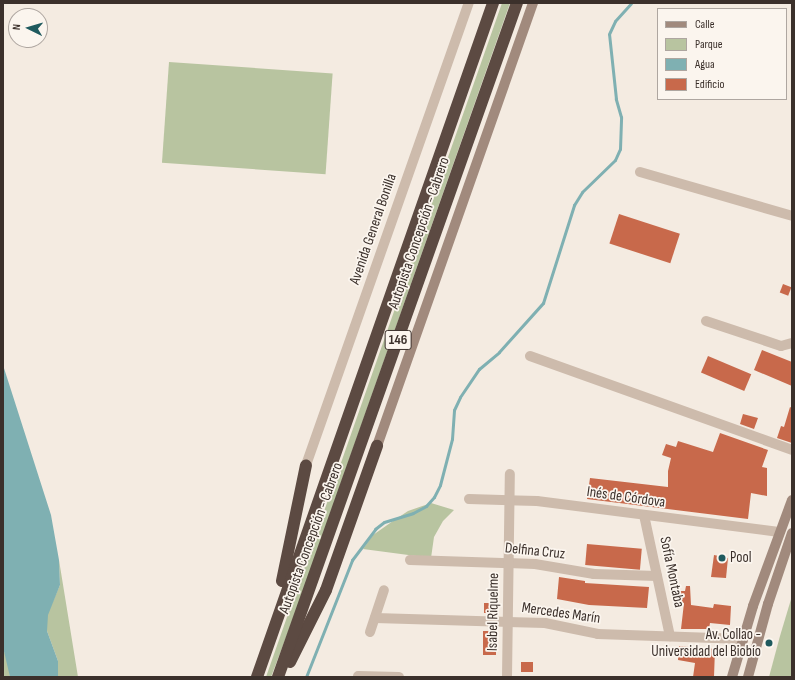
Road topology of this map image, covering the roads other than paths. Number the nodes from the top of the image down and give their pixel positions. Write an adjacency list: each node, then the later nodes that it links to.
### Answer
1 (469, 3): 12 (street, Avenida General Bonilla)
2 (493, 3): 26 (highway, Autopista Concepción - Cabrero / 146)
3 (517, 3): 32 (highway, Autopista Concepción - Cabrero / 146)
4 (533, 3): 10 (main road)
5 (640, 172): 6 (street)
6 (792, 216)
7 (706, 321): 8 (street)
8 (792, 343)
9 (530, 356): 11 (street)
10 (378, 446): 33 (highway)
11 (792, 450)
12 (306, 465): 26 (highway)
13 (510, 474): 15 (street, Isabel Riquelme)
14 (469, 499): 15 (street, Inés de Córdova)
15 (509, 499): 17 (street, Inés de Córdova); 21 (street, Isabel Riquelme)
16 (792, 500): 18 (main road)
17 (644, 515): 18 (street, Inés de Córdova); 22 (street, Sofía Montaba)
18 (779, 532): 29 (main road)
19 (792, 532): 38 (main road)
20 (410, 560): 21 (street, Delfina Cruz)
21 (509, 563): 22 (street, Delfina Cruz); 25 (street, Isabel Riquelme)
22 (657, 576): 28 (street, Sofía Montaba)
23 (384, 590): 24 (street)
24 (375, 618): 25 (street, Mercedes Marín); 27 (street)
25 (509, 621): 28 (street, Mercedes Marín); 36 (street, Isabel Riquelme)
26 (273, 630): 31 (highway, Autopista Concepción - Cabrero / 146)
27 (370, 632)
28 (670, 636): 29 (street, Mercedes Marín)
29 (743, 639): 37 (main road)
30 (358, 676): 34 (street)
31 (257, 677)
32 (278, 677)
33 (282, 677)
34 (381, 677): 35 (street)
35 (400, 677)
36 (507, 677)
37 (732, 677)
38 (748, 677)

